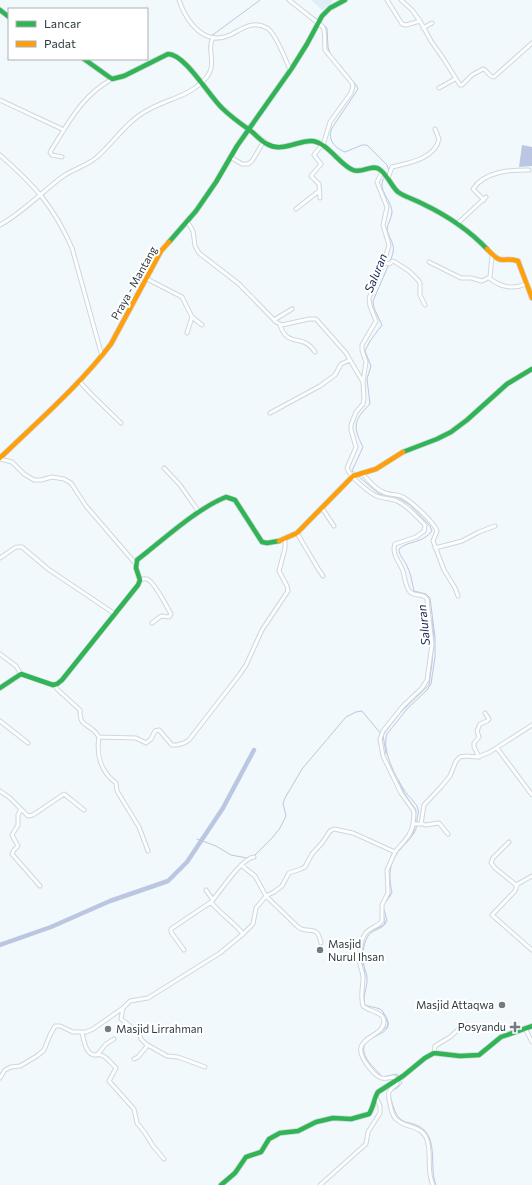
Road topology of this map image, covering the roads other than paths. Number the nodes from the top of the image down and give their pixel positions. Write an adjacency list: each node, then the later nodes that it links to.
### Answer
1 (179, 0): 13 (street)
2 (289, 0): 10 (street)
3 (345, 0): 6 (street)
4 (388, 0): 9 (street)
5 (401, 0): 9 (street)
6 (334, 2): 10 (street, Praya - Mantang)
7 (0, 10): 8 (street)
8 (8, 16)
9 (420, 21): 12 (street)
10 (318, 22): 16 (street, Praya - Mantang); 26 (street)
11 (432, 23): 12 (street)
12 (423, 28): 18 (street)
13 (213, 38): 16 (street); 19 (street)
14 (532, 43): 18 (street)
15 (85, 60): 17 (street)
16 (292, 67): 24 (street, Praya - Mantang)
17 (112, 79): 19 (street); 23 (street)
18 (455, 79): 20 (street)
19 (202, 83): 24 (street); 33 (street)
20 (438, 88)
21 (0, 100): 23 (street)
22 (435, 129): 31 (street)
23 (64, 130): 29 (street)
24 (249, 130): 25 (street); 28 (street, Praya - Mantang)
25 (264, 141): 26 (street); 28 (street)
26 (322, 146): 31 (street); 32 (street)
27 (0, 155): 33 (street)
28 (230, 157): 36 (street, Praya - Mantang)
29 (62, 158)
30 (529, 170): 37 (street)
31 (386, 175): 37 (street); 41 (street)
32 (319, 191): 34 (street); 35 (street)
33 (41, 194): 38 (street); 54 (street)
34 (320, 198)
35 (296, 209)
36 (187, 221): 43 (street, Praya - Mantang); 49 (street)
37 (458, 224): 39 (street)
38 (0, 225)
39 (492, 256): 42 (street); 44 (street)
40 (429, 262): 42 (street)
41 (386, 263): 46 (street); 58 (street)
42 (489, 278): 44 (street)
43 (147, 279): 48 (street); 54 (street, Praya - Mantang)
44 (526, 284): 45 (street)
45 (532, 298)
46 (425, 305)
47 (292, 309): 49 (street)
48 (192, 317): 50 (street); 52 (street)
49 (274, 320): 51 (street)
50 (202, 325)
51 (280, 325): 53 (street); 55 (street)
52 (187, 333)
53 (315, 352)
54 (102, 356): 57 (street, Praya - Mantang)
55 (350, 360): 58 (street); 59 (street)
56 (532, 369): 63 (street)
57 (79, 381): 60 (street); 61 (street, Praya - Mantang)
58 (363, 382): 64 (street)
59 (270, 413)
60 (122, 423)
61 (0, 458): 73 (street)
62 (164, 468): 66 (street)
63 (360, 473): 64 (street); 71 (street)
64 (352, 476): 65 (street); 94 (street)
65 (322, 508): 67 (street); 69 (street)
66 (199, 512): 70 (street); 73 (street)
67 (334, 526)
68 (495, 526): 71 (street)
69 (297, 533): 70 (street); 74 (street)
70 (285, 539): 86 (street)
71 (435, 548): 76 (street)
72 (0, 558): 77 (street)
73 (135, 563): 75 (street)
74 (323, 576)
75 (140, 580): 77 (street); 78 (street)
76 (458, 596)
77 (115, 614): 81 (street)
78 (152, 623)
79 (0, 654): 80 (street)
80 (21, 674): 81 (street); 82 (street)
81 (56, 685): 86 (street)
82 (0, 688)
83 (485, 713): 89 (street)
84 (0, 721): 87 (street)
85 (532, 725): 88 (street)
86 (99, 737): 98 (street)
87 (28, 743)
88 (497, 748): 89 (street); 91 (street)
89 (479, 757): 95 (street)
90 (0, 791): 92 (street)
91 (532, 795)
92 (21, 809): 93 (street); 104 (street)
93 (84, 810)
94 (413, 824): 95 (street); 99 (street)
95 (420, 824): 96 (street)
96 (448, 834)
97 (509, 842): 103 (street)
98 (148, 851)
99 (395, 852): 106 (street); 125 (street)
100 (254, 857): 101 (street)
101 (241, 864): 106 (street); 107 (street)
102 (532, 876): 103 (street)
103 (518, 885): 111 (street)
104 (40, 886)
105 (206, 890): 107 (street)
106 (266, 896): 108 (street); 109 (street)
107 (212, 901): 108 (street); 110 (street)
108 (243, 934): 112 (street)
109 (321, 943)
110 (184, 950)
111 (532, 950)
112 (123, 1008): 116 (street); 119 (street)
113 (467, 1024): 120 (street)
114 (532, 1026): 115 (street)
115 (525, 1028): 118 (street); 120 (street)
116 (82, 1033): 121 (street); 124 (street)
117 (114, 1039): 121 (street)
118 (532, 1042)
119 (148, 1045): 122 (street); 123 (street)
120 (434, 1053): 125 (street)
121 (97, 1055): 127 (street)
122 (134, 1059)
123 (205, 1067)
124 (0, 1078)
125 (398, 1079): 126 (street); 130 (street)
126 (376, 1096): 128 (street); 129 (street)
127 (164, 1159)
128 (221, 1185)
129 (320, 1185)
130 (432, 1185)

